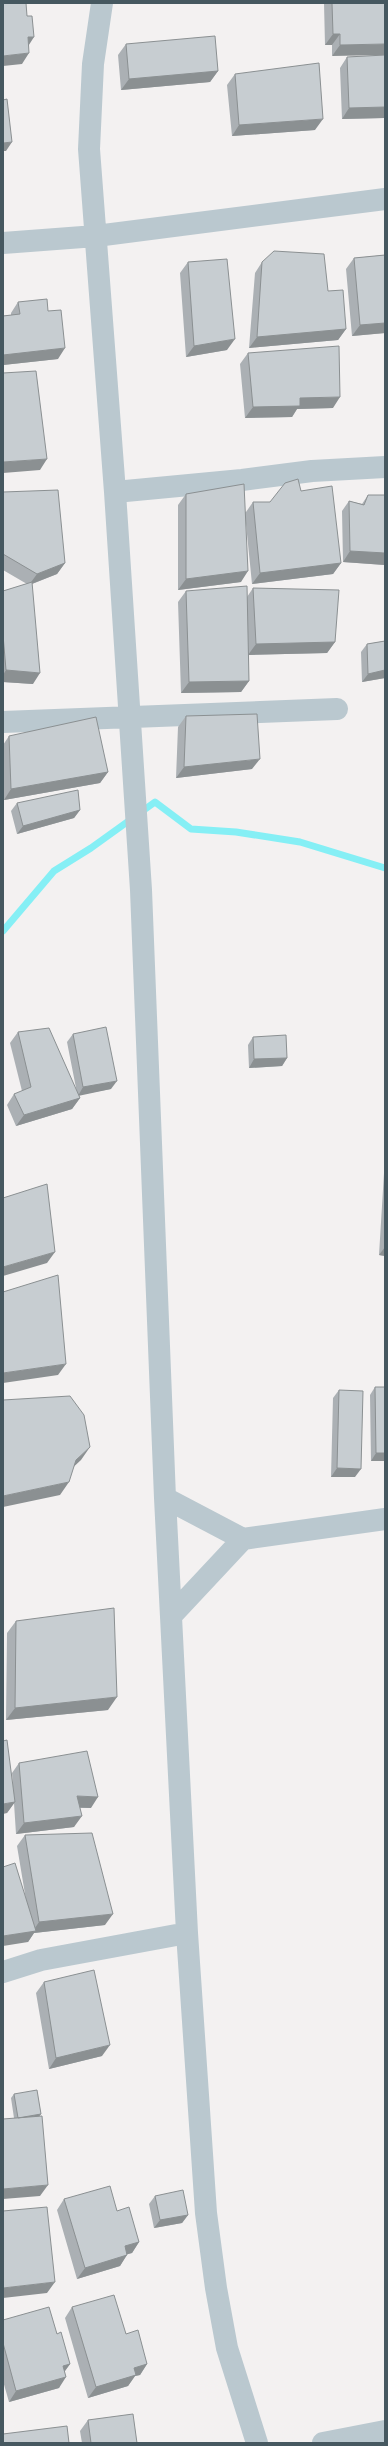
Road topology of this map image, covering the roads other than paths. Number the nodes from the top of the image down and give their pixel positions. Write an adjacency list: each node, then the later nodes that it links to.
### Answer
1 (102, 3): 3 (street)
2 (385, 199): 3 (street)
3 (96, 236): 4 (street); 6 (street)
4 (3, 243)
5 (385, 467): 6 (street)
6 (115, 492): 8 (street)
7 (337, 709): 8 (street)
8 (129, 719): 9 (street); 10 (street)
9 (3, 722)
10 (165, 1498): 12 (street); 13 (street)
11 (385, 1519): 12 (street)
12 (243, 1539): 13 (street)
13 (170, 1616): 14 (street)
14 (187, 1934): 15 (street); 17 (street)
15 (3, 1972)
16 (385, 2431): 18 (street)
17 (257, 2443)
18 (323, 2443)

